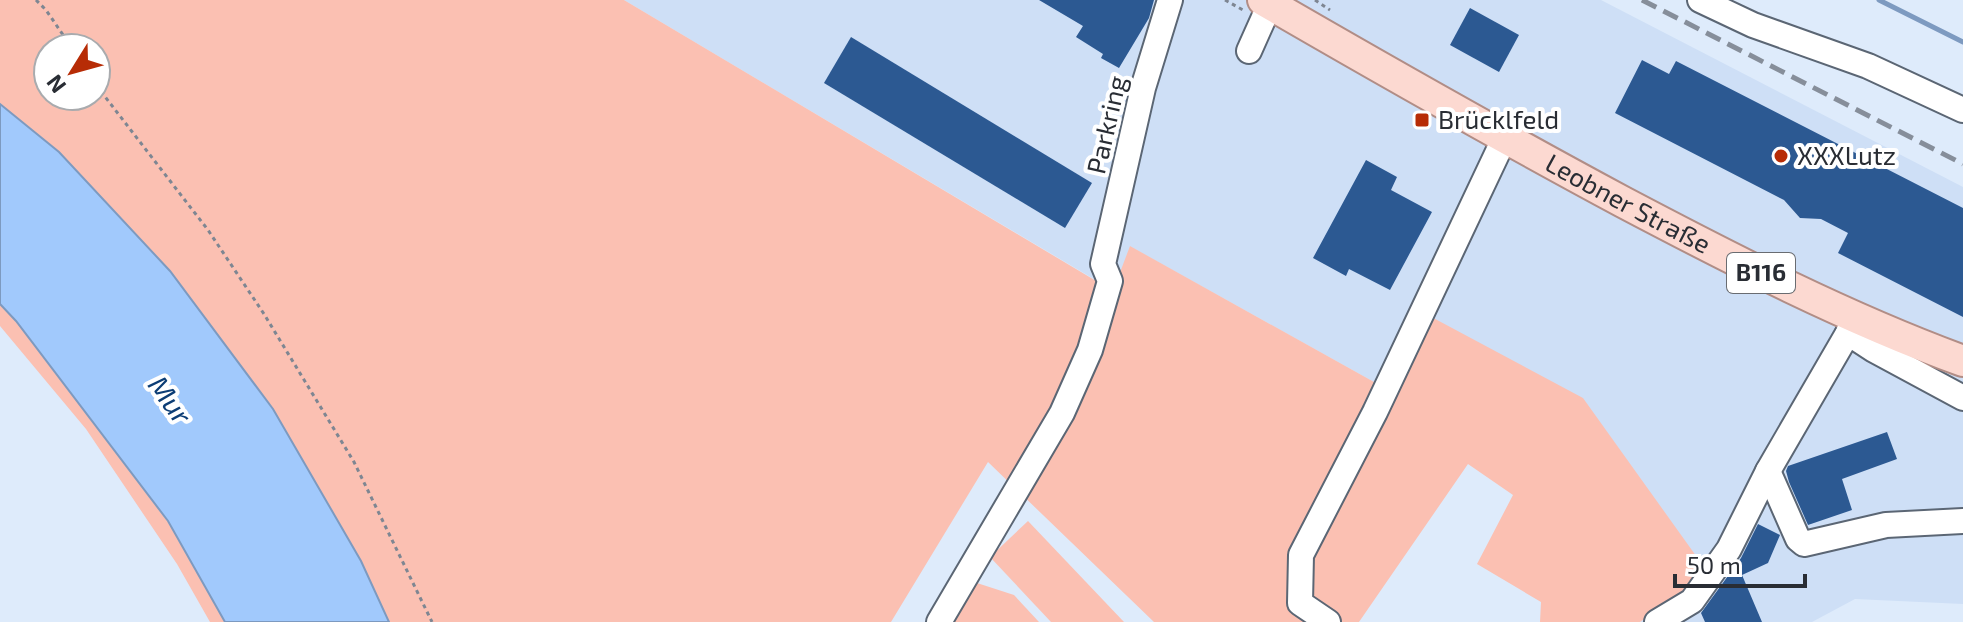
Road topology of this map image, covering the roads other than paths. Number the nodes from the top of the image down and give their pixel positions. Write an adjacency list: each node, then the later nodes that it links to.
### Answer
1 (1170, 0): 12 (street, Parkring)
2 (1700, 0): 5 (street)
3 (1267, 2): 4 (street); 6 (main road, Leobner Straße / B116)
4 (1249, 51)
5 (1963, 110)
6 (1505, 137): 7 (main road, Leobner Straße / B116); 13 (street)
7 (1851, 325): 8 (main road, Leobner Straße / B116); 9 (street); 10 (street)
8 (1963, 361)
9 (1963, 398)
10 (1768, 471): 11 (street); 14 (street)
11 (1963, 521)
12 (939, 622)
13 (1328, 622)
14 (1657, 622)

